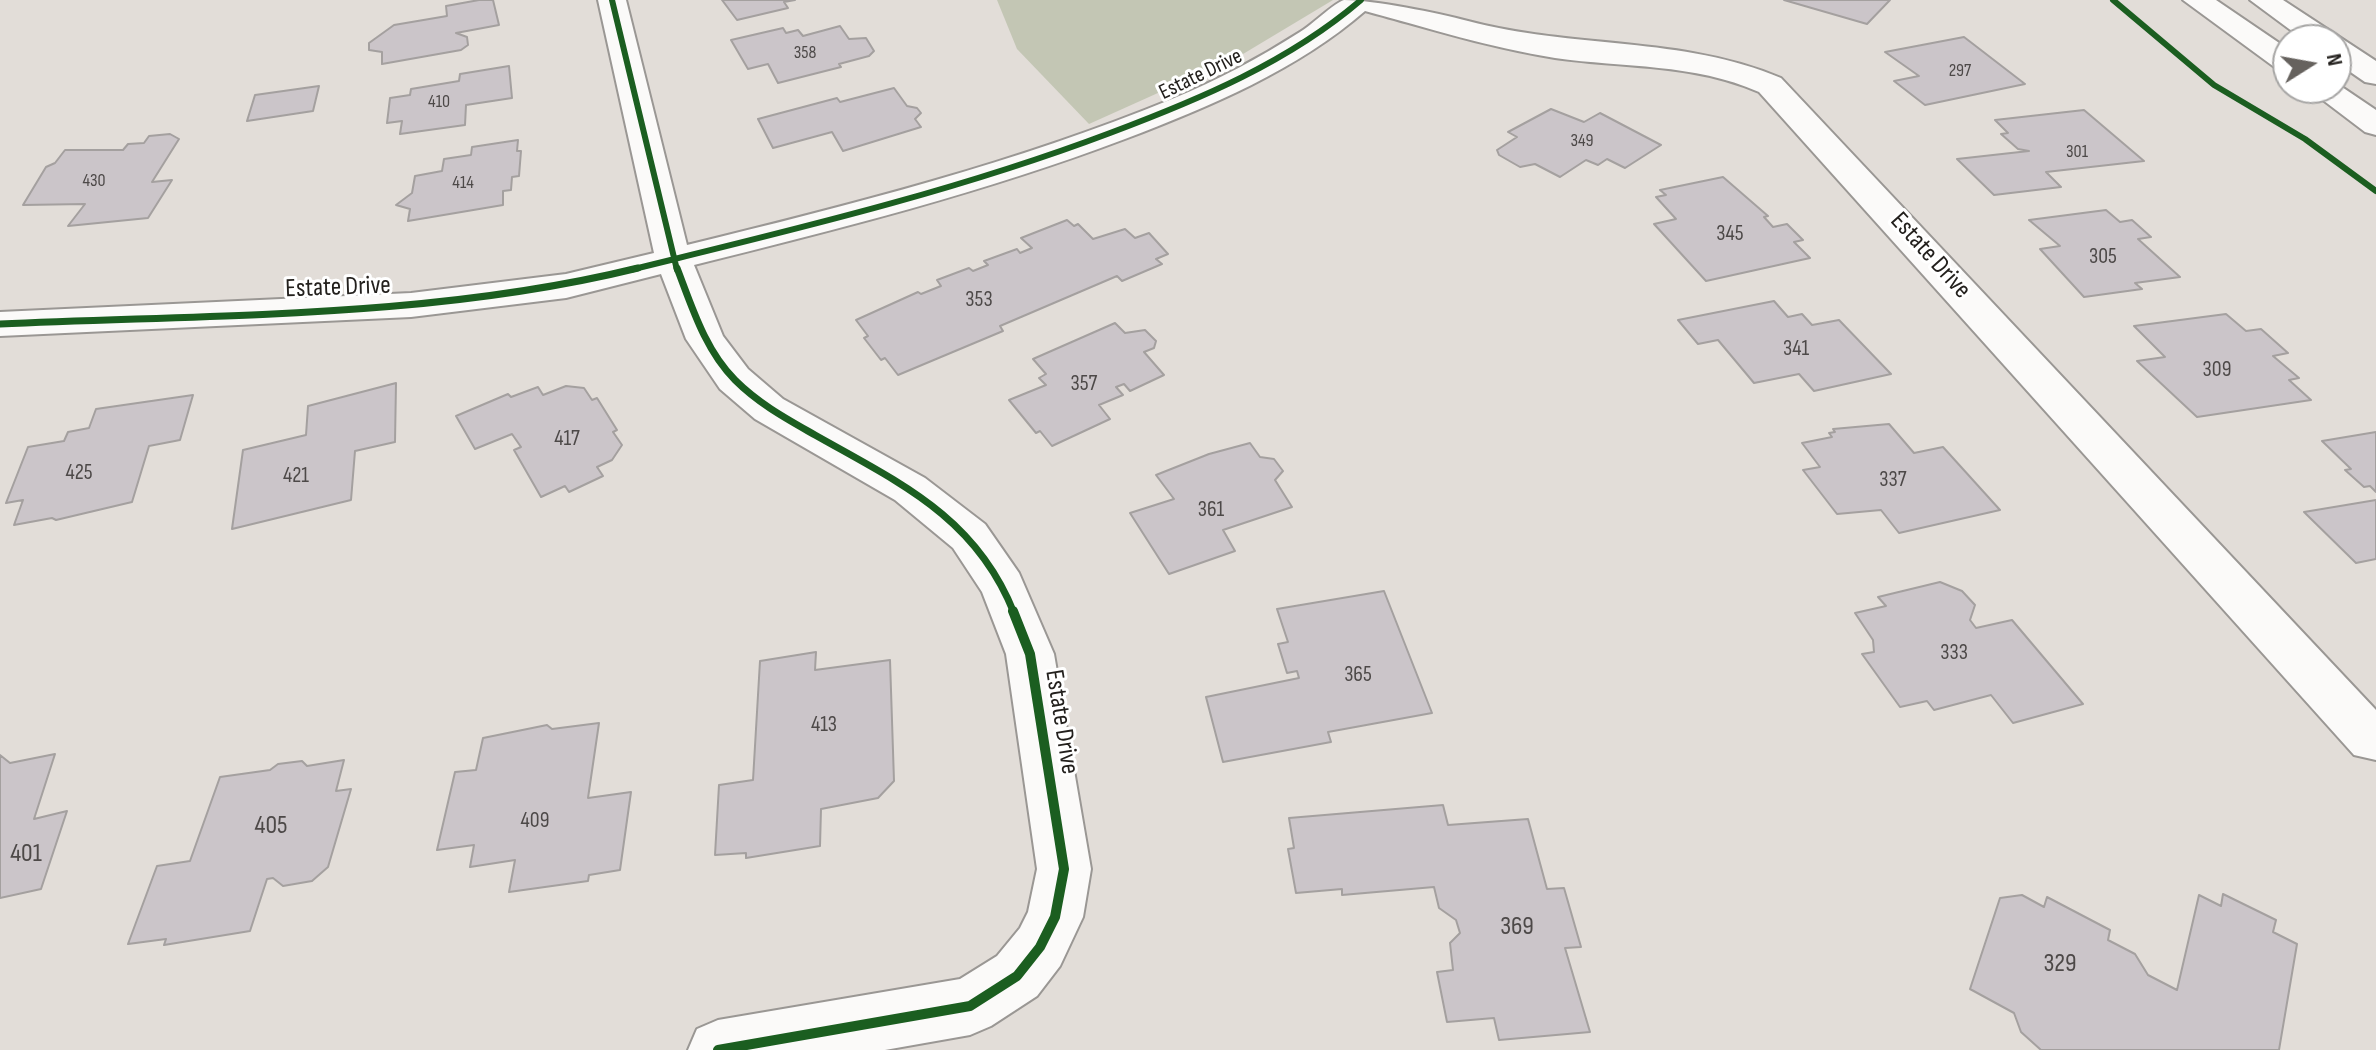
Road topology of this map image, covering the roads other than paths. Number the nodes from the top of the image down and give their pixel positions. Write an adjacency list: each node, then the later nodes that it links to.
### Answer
1 (612, 0): 11 (street, Estate Drive)
2 (1361, 0): 11 (street, Estate Drive); 13 (street, Estate Drive)
3 (2197, 0): 6 (street)
4 (2264, 0): 5 (street)
5 (2300, 24)
6 (2272, 52)
7 (2352, 59): 8 (street)
8 (2376, 75)
9 (2346, 104): 10 (street)
10 (2376, 125)
11 (673, 259): 12 (street, Estate Drive); 14 (street, Estate Drive)
12 (0, 324)
13 (2372, 740)
14 (718, 1050)

